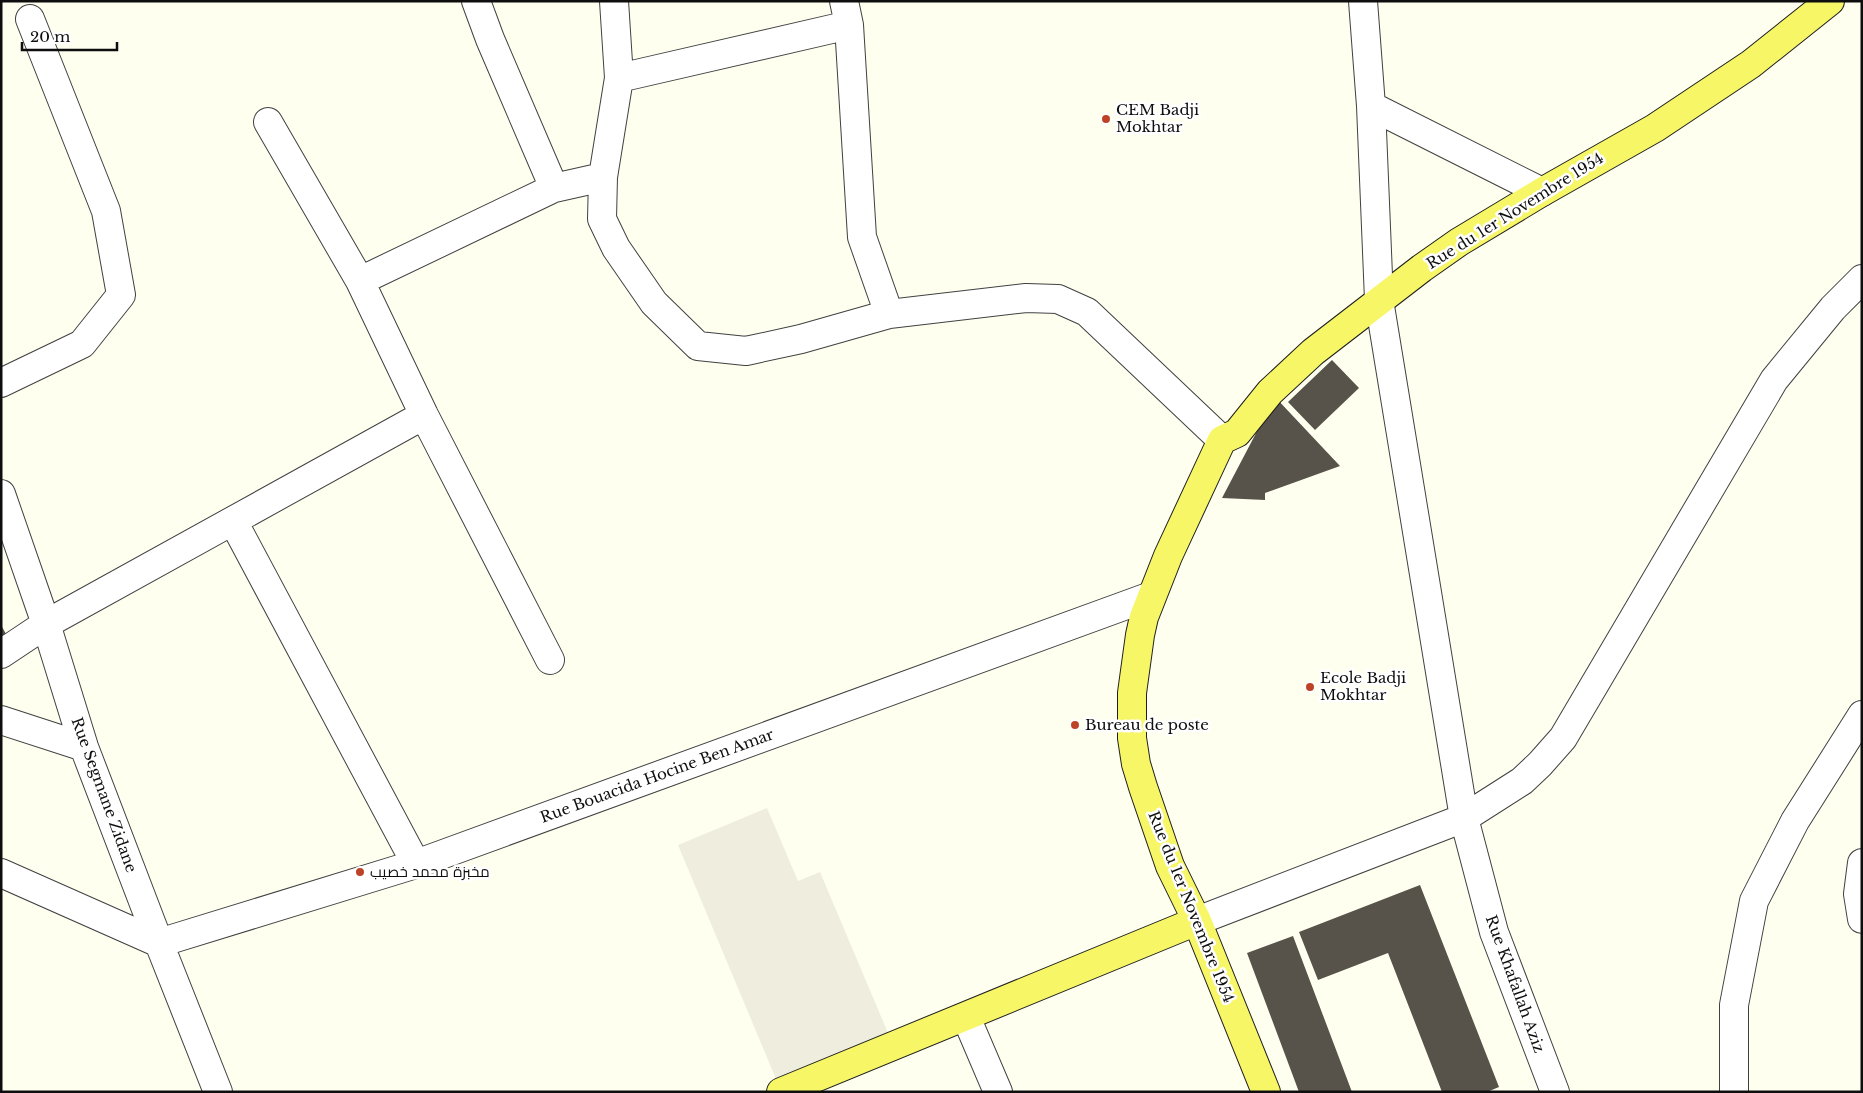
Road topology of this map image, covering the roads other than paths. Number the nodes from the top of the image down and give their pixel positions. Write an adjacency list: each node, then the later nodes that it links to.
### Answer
1 (476, 1): 11 (street)
2 (614, 1): 7 (street)
3 (1363, 1): 8 (street, Rue Khafallah Aziz)
4 (1830, 1): 12 (main road, Rue du 1er Novembre 1954)
5 (846, 13): 7 (street); 16 (street)
6 (30, 19): 17 (street)
7 (619, 78): 10 (street)
8 (1371, 106): 12 (street); 15 (street, Rue Khafallah Aziz)
9 (268, 122): 14 (street)
10 (603, 176): 11 (street); 16 (street)
11 (554, 188): 14 (street)
12 (1542, 192): 15 (main road, Rue du 1er Novembre 1954)
13 (1862, 279): 29 (street)
14 (360, 281): 18 (street)
15 (1379, 300): 19 (main road, Rue du 1er Novembre 1954); 29 (street, Rue Khafallah Aziz)
16 (888, 314): 19 (street)
17 (1, 383)
18 (424, 415): 21 (street); 25 (street)
19 (1222, 440): 22 (main road, Rue du 1er Novembre 1954)
20 (1, 494): 23 (street, Rue Segmane Zidane)
21 (233, 521): 23 (street); 31 (street)
22 (1151, 596): 31 (street, Rue Bouacida Hocine Ben Amar); 34 (main road, Rue du 1er Novembre 1954)
23 (46, 624): 24 (street); 28 (street, Rue Segmane Zidane)
24 (1, 654)
25 (550, 660)
26 (1862, 715): 42 (street)
27 (1, 720): 28 (street)
28 (84, 747): 35 (street, Rue Segmane Zidane)
29 (1464, 818): 34 (street); 41 (street, Rue Khafallah Aziz)
30 (1862, 863): 33 (street)
31 (416, 864): 35 (street, Rue Bouacida Hocine Ben Amar)
32 (1, 873): 35 (street)
33 (1862, 919)
34 (1197, 921): 36 (main road); 40 (main road, Rue du 1er Novembre 1954)
35 (159, 943): 37 (street, Rue Segmane Zidane)
36 (966, 1017): 38 (main road); 39 (street)
37 (218, 1092)
38 (781, 1092)
39 (998, 1092)
40 (1266, 1092)
41 (1555, 1092)
42 (1734, 1092)

